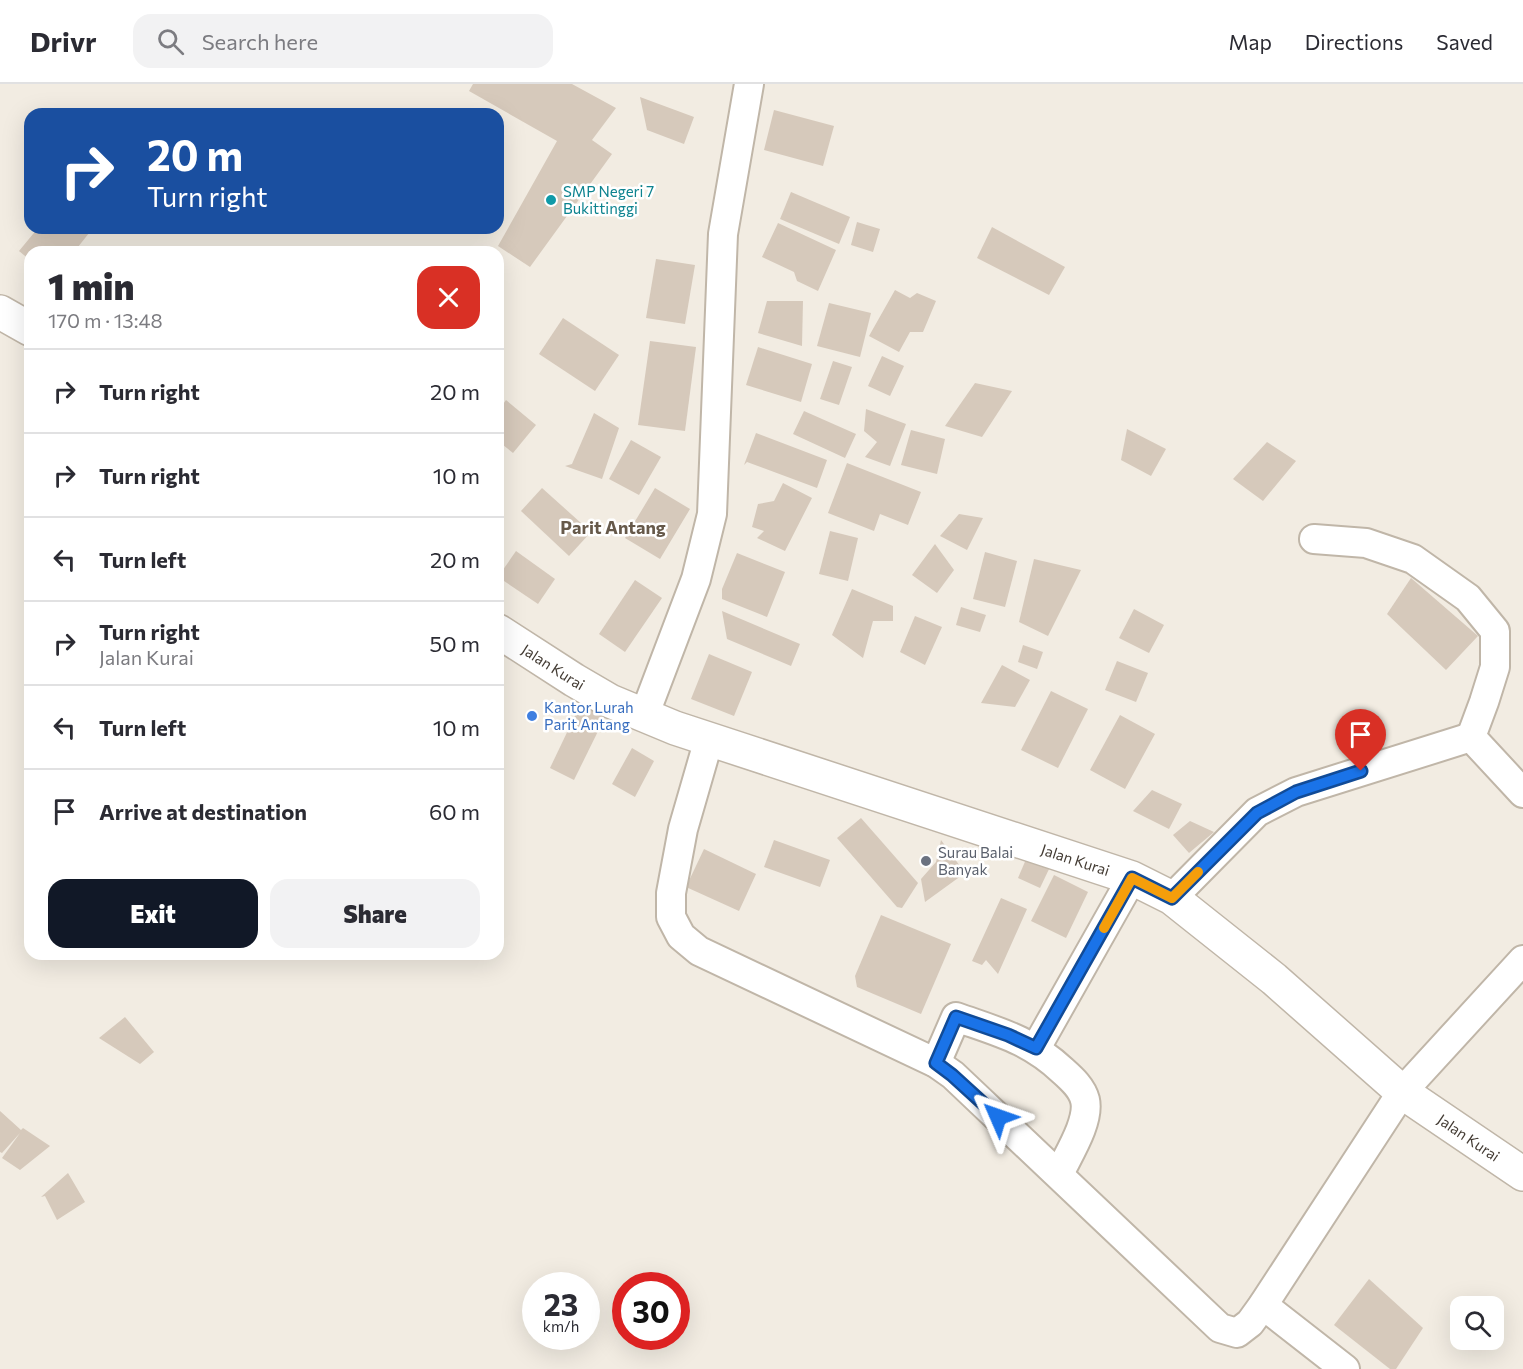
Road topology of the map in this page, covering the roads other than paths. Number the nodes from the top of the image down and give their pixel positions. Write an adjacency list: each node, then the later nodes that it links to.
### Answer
1 (749, 84): 6 (street)
2 (0, 312): 3 (street)
3 (24, 326)
4 (1314, 539): 7 (street)
5 (504, 635): 6 (street, Jalan Kurai)
6 (644, 716): 8 (street, Jalan Kurai)
7 (1471, 737): 9 (street); 11 (street)
8 (709, 739): 10 (street, Jalan Kurai); 14 (street)
9 (1523, 793)
10 (1132, 878): 11 (street, Jalan Kurai); 13 (street)
11 (1172, 898): 15 (street, Jalan Kurai)
12 (1523, 960): 15 (street)
13 (1036, 1048): 14 (street); 16 (street)
14 (936, 1063): 16 (street)
15 (1402, 1092): 17 (street, Jalan Kurai); 18 (street)
16 (1059, 1174): 18 (street)
17 (1523, 1174)
18 (1263, 1305): 19 (street)
19 (1345, 1369)

